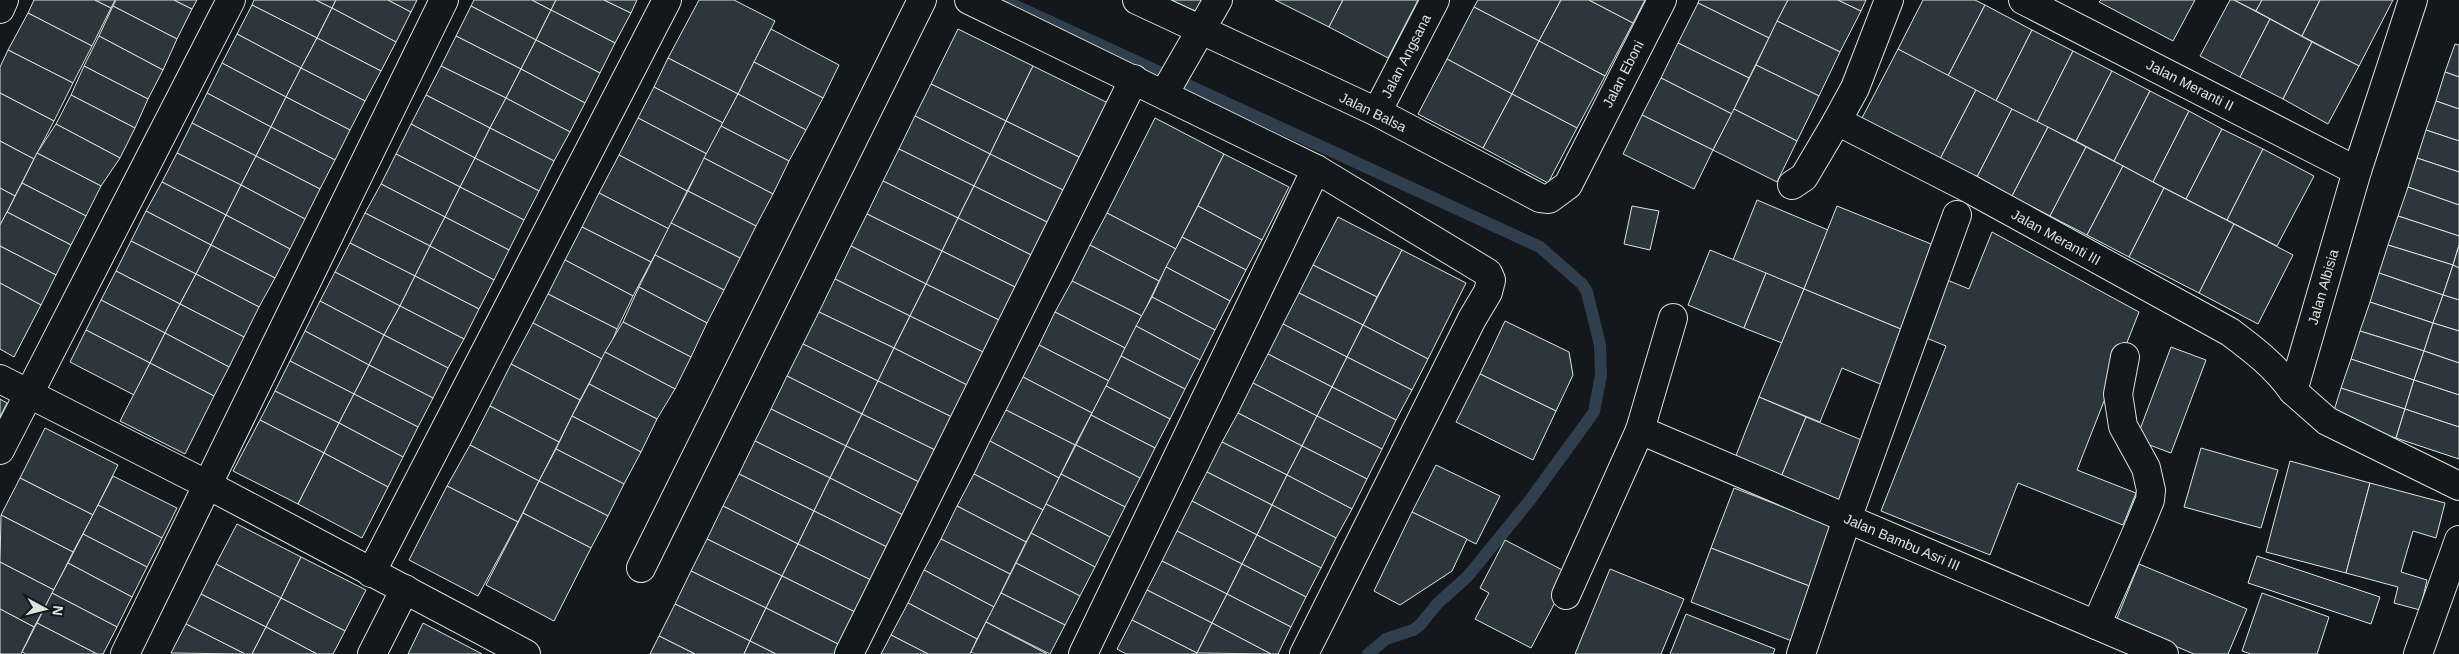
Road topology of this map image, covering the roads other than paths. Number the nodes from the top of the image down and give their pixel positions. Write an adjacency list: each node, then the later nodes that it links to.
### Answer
1 (4, 0): 14 (street)
2 (232, 0): 29 (street)
3 (444, 0): 32 (street)
4 (667, 0): 37 (street)
5 (922, 0): 36 (street)
6 (969, 0): 16 (street)
7 (1137, 0): 15 (street, Jalan Balsa)
8 (1218, 0): 15 (street)
9 (1435, 0): 18 (street, Jalan Angsana)
10 (1662, 0): 20 (street, Jalan Eboni)
11 (1889, 0): 19 (street)
12 (2022, 0): 22 (street, Jalan Meranti II)
13 (2413, 0): 22 (street, Jalan Albisia)
14 (0, 9)
15 (1199, 36): 17 (street); 18 (street, Jalan Balsa)
16 (1134, 79): 17 (street); 45 (street)
17 (1168, 89): 21 (street)
18 (1377, 112): 20 (street, Jalan Balsa)
19 (1837, 121): 23 (street); 28 (street, Jalan Meranti III)
20 (1585, 148)
21 (1316, 169): 46 (street); 47 (street)
22 (2356, 171): 28 (street, Jalan Albisia)
23 (1792, 185)
24 (1957, 215): 34 (street)
25 (1673, 318): 30 (street)
26 (2125, 357): 41 (street)
27 (0, 379): 29 (street)
28 (2293, 391): 33 (street)
29 (29, 395): 31 (street); 32 (street)
30 (1640, 430): 34 (street, Jalan Bambu Asri III); 40 (street)
31 (0, 450)
32 (208, 485): 37 (street); 42 (street)
33 (2459, 486)
34 (1847, 519): 41 (street, Jalan Bambu Asri III); 48 (street)
35 (2459, 540): 38 (street)
36 (641, 568)
37 (372, 572): 39 (street)
38 (2452, 577): 50 (street)
39 (405, 590): 43 (street); 44 (street)
40 (1566, 595)
41 (2096, 625): 49 (street, Jalan Bambu Asri III)
42 (125, 654)
43 (372, 654)
44 (526, 654)
45 (849, 654)
46 (1083, 654)
47 (1304, 654)
48 (1801, 654)
49 (2162, 654)
50 (2418, 654)

